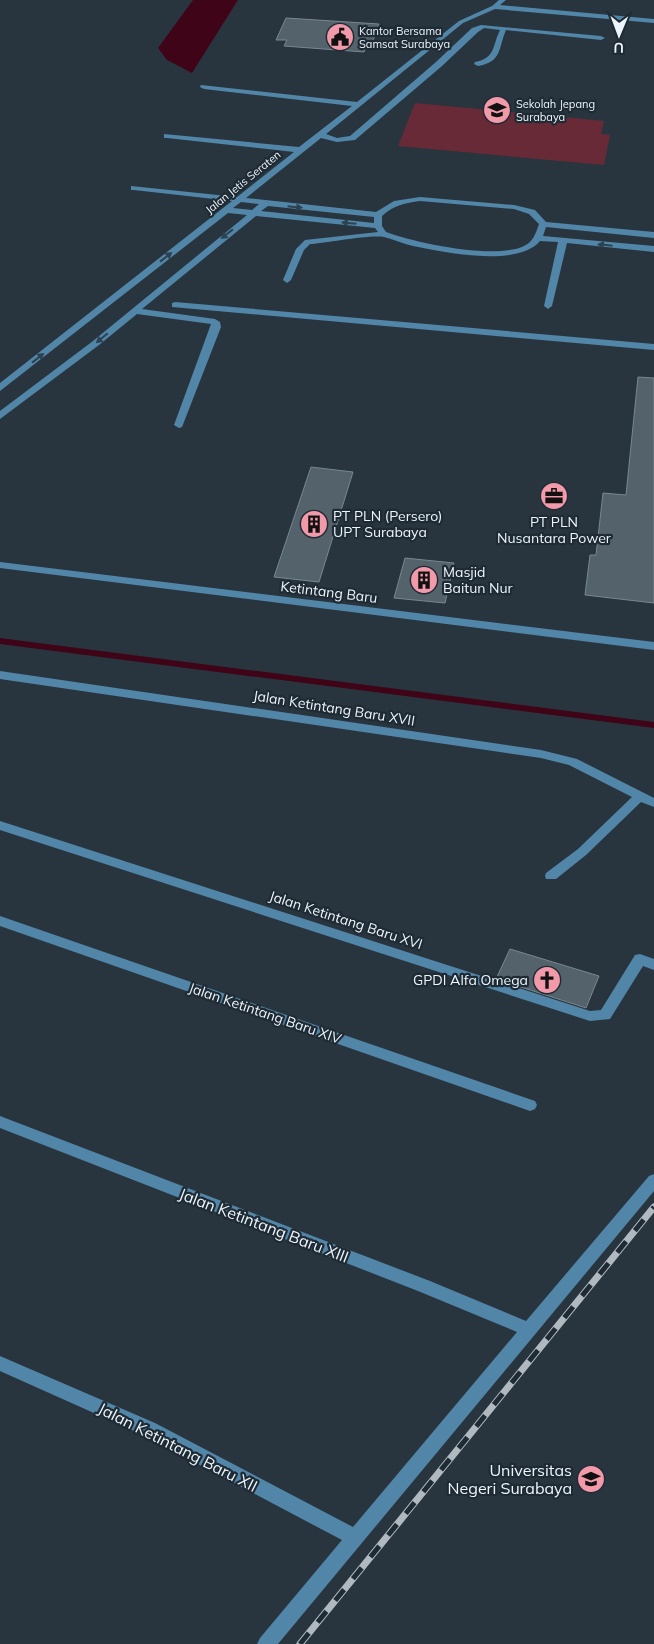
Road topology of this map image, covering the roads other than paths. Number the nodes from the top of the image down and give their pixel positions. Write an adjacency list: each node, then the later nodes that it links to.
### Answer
1 (503, 0): 2 (street, Jalan Jetis Seraten)
2 (494, 8): 3 (street); 8 (street, Jalan Jetis Seraten)
3 (654, 21)
4 (504, 28): 5 (street); 6 (street); 9 (street)
5 (601, 38)
6 (478, 64)
7 (204, 87): 8 (street)
8 (358, 104): 9 (street, Jalan Jetis Seraten)
9 (320, 135): 11 (street, Jalan Jetis Seraten)
10 (167, 136): 11 (street)
11 (301, 150): 13 (street, Jalan Jetis Seraten)
12 (134, 188): 13 (street)
13 (238, 201): 14 (street); 15 (street, Jalan Jetis Seraten)
14 (265, 204): 16 (street); 17 (street, one-way to 17)
15 (226, 210): 16 (street); 30 (street, Jalan Jetis Seraten, one-way to 15)
16 (254, 213): 19 (street, one-way to 16); 28 (street, one-way to 28)
17 (378, 215): 18 (street); 19 (street)
18 (543, 224): 21 (street); 22 (street)
19 (378, 226): 20 (street)
20 (383, 234): 22 (street); 25 (street)
21 (654, 235)
22 (540, 238): 23 (street)
23 (563, 240): 24 (street, one-way to 23); 27 (street)
24 (654, 249)
25 (287, 280)
26 (174, 305): 29 (street)
27 (548, 306)
28 (135, 311): 31 (street, one-way to 31); 32 (street)
29 (654, 347)
30 (0, 388)
31 (0, 416)
32 (179, 425)
33 (0, 565): 34 (street, Ketintang Baru)
34 (654, 646)
35 (0, 675): 36 (street, Jalan Ketintang Baru XVII)
36 (640, 796): 37 (street, Jalan Ketintang Baru XVII); 39 (street)
37 (654, 803)
38 (0, 825): 41 (street, Jalan Ketintang Baru XVI)
39 (551, 876)
40 (0, 921): 42 (street, Jalan Ketintang Baru XIV)
41 (654, 966)
42 (530, 1105)
43 (0, 1122): 45 (street, Jalan Ketintang Baru XIII)
44 (654, 1180): 45 (street)
45 (528, 1330): 47 (street)
46 (0, 1363): 47 (street, Jalan Ketintang Baru XII)
47 (354, 1537): 48 (street)
48 (266, 1644)

